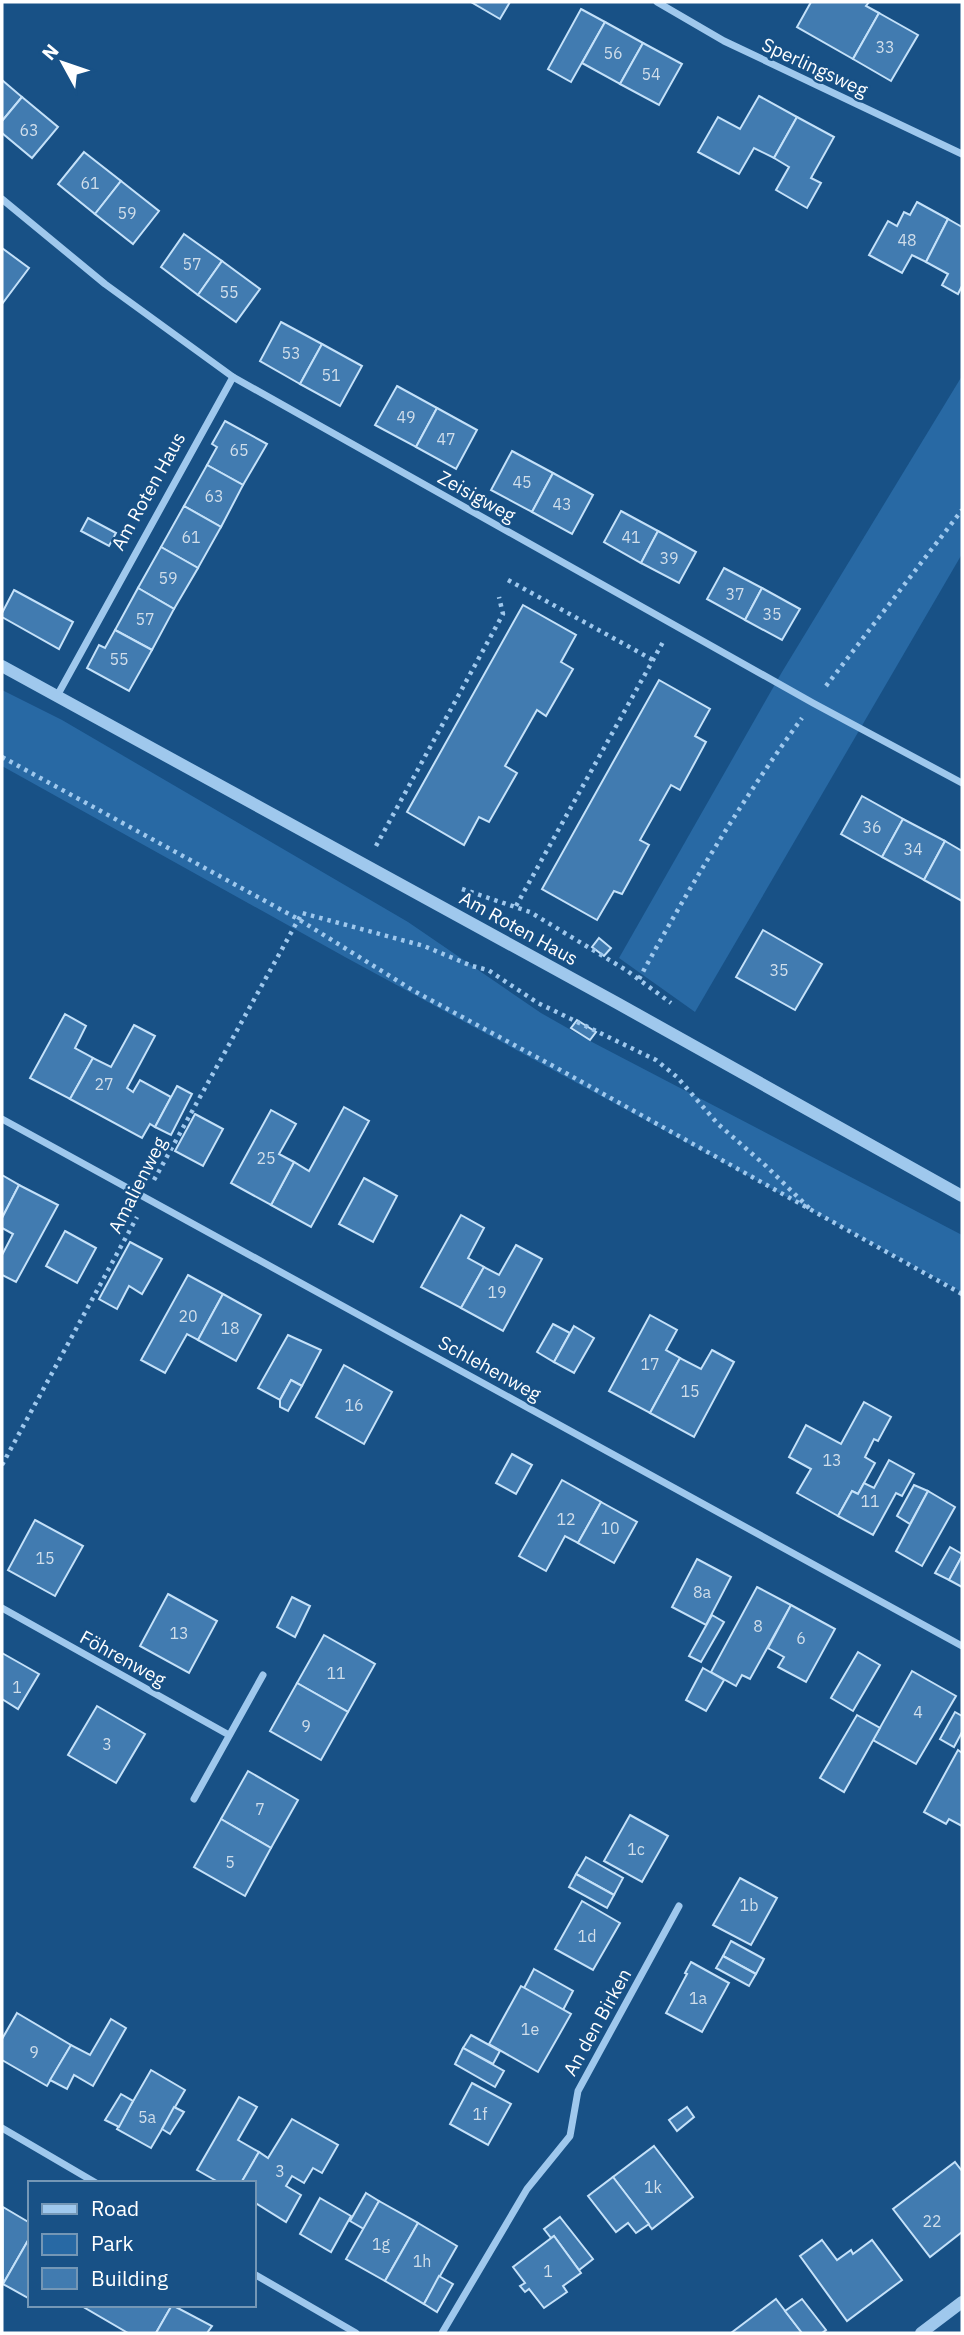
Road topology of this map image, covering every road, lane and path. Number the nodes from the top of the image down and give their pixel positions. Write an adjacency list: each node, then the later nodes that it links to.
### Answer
1 (657, 2): 2 (street, Sperlingsweg)
2 (962, 154)
3 (2, 199): 4 (street, Zeisigweg)
4 (233, 377): 8 (street, Zeisigweg); 11 (street, Am Roten Haus)
5 (962, 510): 12 (path)
6 (508, 580): 9 (path)
7 (499, 597): 15 (path)
8 (673, 622): 9 (path); 12 (street, Zeisigweg)
9 (653, 660): 16 (path)
10 (2, 666): 11 (street, Am Roten Haus)
11 (57, 696): 22 (street, Am Roten Haus)
12 (813, 703): 14 (street, Zeisigweg); 19 (path)
13 (2, 757): 18 (path)
14 (962, 783)
15 (376, 847)
16 (516, 906)
17 (526, 917): 19 (path, Am Roten Haus)
18 (298, 919): 23 (path, Amalienweg); 24 (path); 24 (path)
19 (639, 979): 20 (path, Am Roten Haus)
20 (672, 1004)
21 (2, 1119): 23 (street, Schlehenweg)
22 (962, 1196)
23 (146, 1197): 26 (path, Amalienweg); 28 (street, Schlehenweg)
24 (810, 1209): 25 (path)
25 (962, 1294)
26 (2, 1465)
27 (2, 1608): 30 (street, Föhrenweg)
28 (962, 1646)
29 (263, 1675): 30 (street)
30 (229, 1735): 31 (street)
31 (194, 1799)
32 (679, 1906): 38 (street, An den Birken)
33 (2, 2129): 34 (street)
34 (93, 2181)
35 (256, 2275): 37 (street)
36 (962, 2302): 39 (street)
37 (356, 2333)
38 (442, 2333)
39 (921, 2333)

